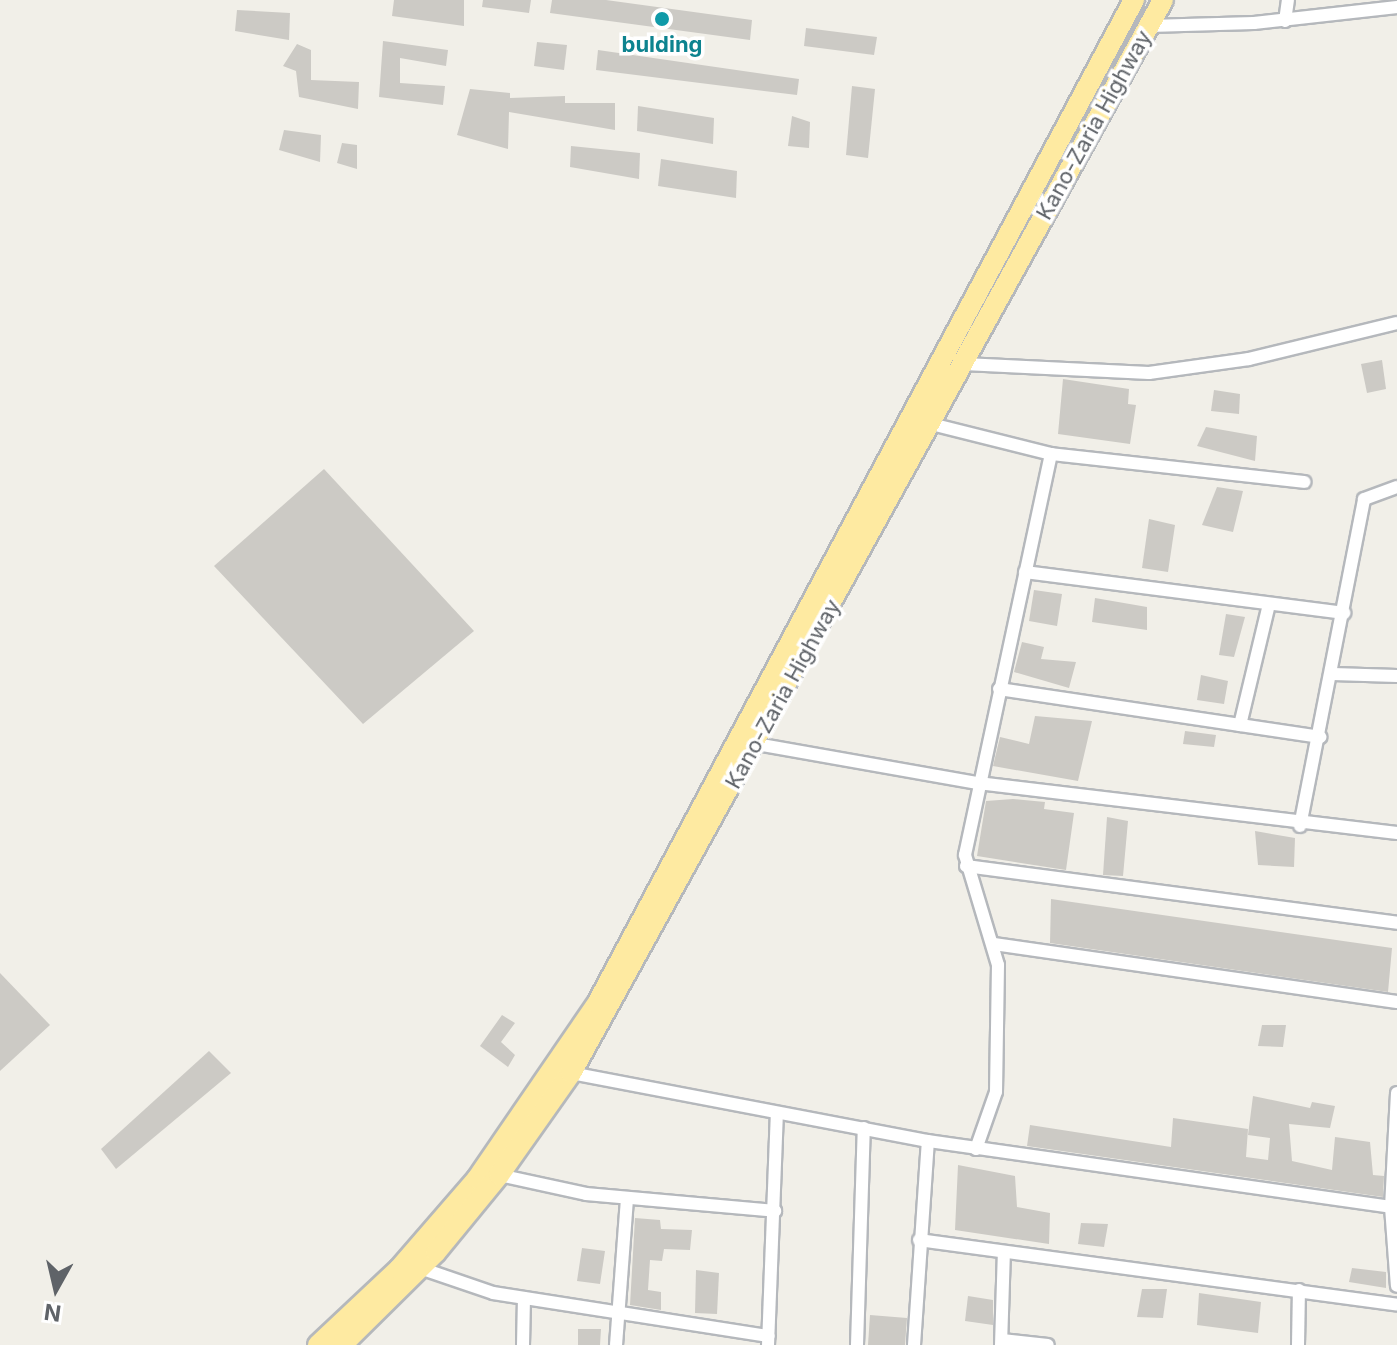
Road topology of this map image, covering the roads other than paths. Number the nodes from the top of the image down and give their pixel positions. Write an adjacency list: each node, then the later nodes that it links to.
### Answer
1 (1134, 0): 49 (highway, Kano-Zaria Highway)
2 (1163, 0): 6 (highway, Kano-Zaria Highway)
3 (1288, 0): 5 (street)
4 (1397, 7): 5 (street)
5 (1285, 21): 6 (street)
6 (1149, 26): 8 (highway, Kano-Zaria Highway)
7 (1397, 323): 8 (street)
8 (964, 364): 9 (highway, Kano-Zaria Highway)
9 (931, 424): 10 (street); 21 (highway, Kano-Zaria Highway)
10 (1051, 454): 11 (street); 13 (street)
11 (1304, 482)
12 (1397, 487): 15 (street)
13 (1025, 572): 14 (street); 18 (street)
14 (1269, 604): 15 (street); 19 (street)
15 (1344, 613): 16 (street)
16 (1333, 674): 17 (street); 20 (street)
17 (1397, 676)
18 (999, 689): 19 (street); 22 (street)
19 (1240, 725): 20 (street)
20 (1320, 737): 23 (street)
21 (756, 744): 22 (street); 29 (highway, Kano-Zaria Highway)
22 (978, 783): 23 (street); 25 (street)
23 (1300, 826): 24 (street)
24 (1397, 833)
25 (966, 866): 26 (street); 27 (street)
26 (1397, 923)
27 (994, 944): 28 (street); 34 (street)
28 (1397, 1002)
29 (571, 1073): 31 (street); 35 (highway, Kano-Zaria Highway)
30 (1397, 1093): 37 (street)
31 (777, 1114): 32 (street); 38 (street)
32 (864, 1128): 33 (street); 53 (street)
33 (928, 1141): 34 (street); 39 (street)
34 (976, 1149): 37 (street)
35 (499, 1175): 36 (street); 41 (highway, Kano-Zaria Highway)
36 (627, 1198): 38 (street); 46 (street)
37 (1394, 1207): 42 (street)
38 (775, 1211): 47 (street)
39 (919, 1240): 40 (street); 54 (street)
40 (1004, 1252): 43 (street); 48 (street)
41 (420, 1268): 44 (street); 50 (highway, Kano-Zaria Highway)
42 (1397, 1286)
43 (1299, 1290): 45 (street); 56 (street)
44 (524, 1298): 46 (street); 51 (street)
45 (1397, 1305)
46 (619, 1313): 47 (street); 52 (street)
47 (769, 1341)
48 (1001, 1342): 55 (street)
49 (318, 1345)
50 (342, 1345)
51 (523, 1345)
52 (616, 1345)
53 (857, 1345)
54 (914, 1345)
55 (1048, 1345)
56 (1298, 1345)

